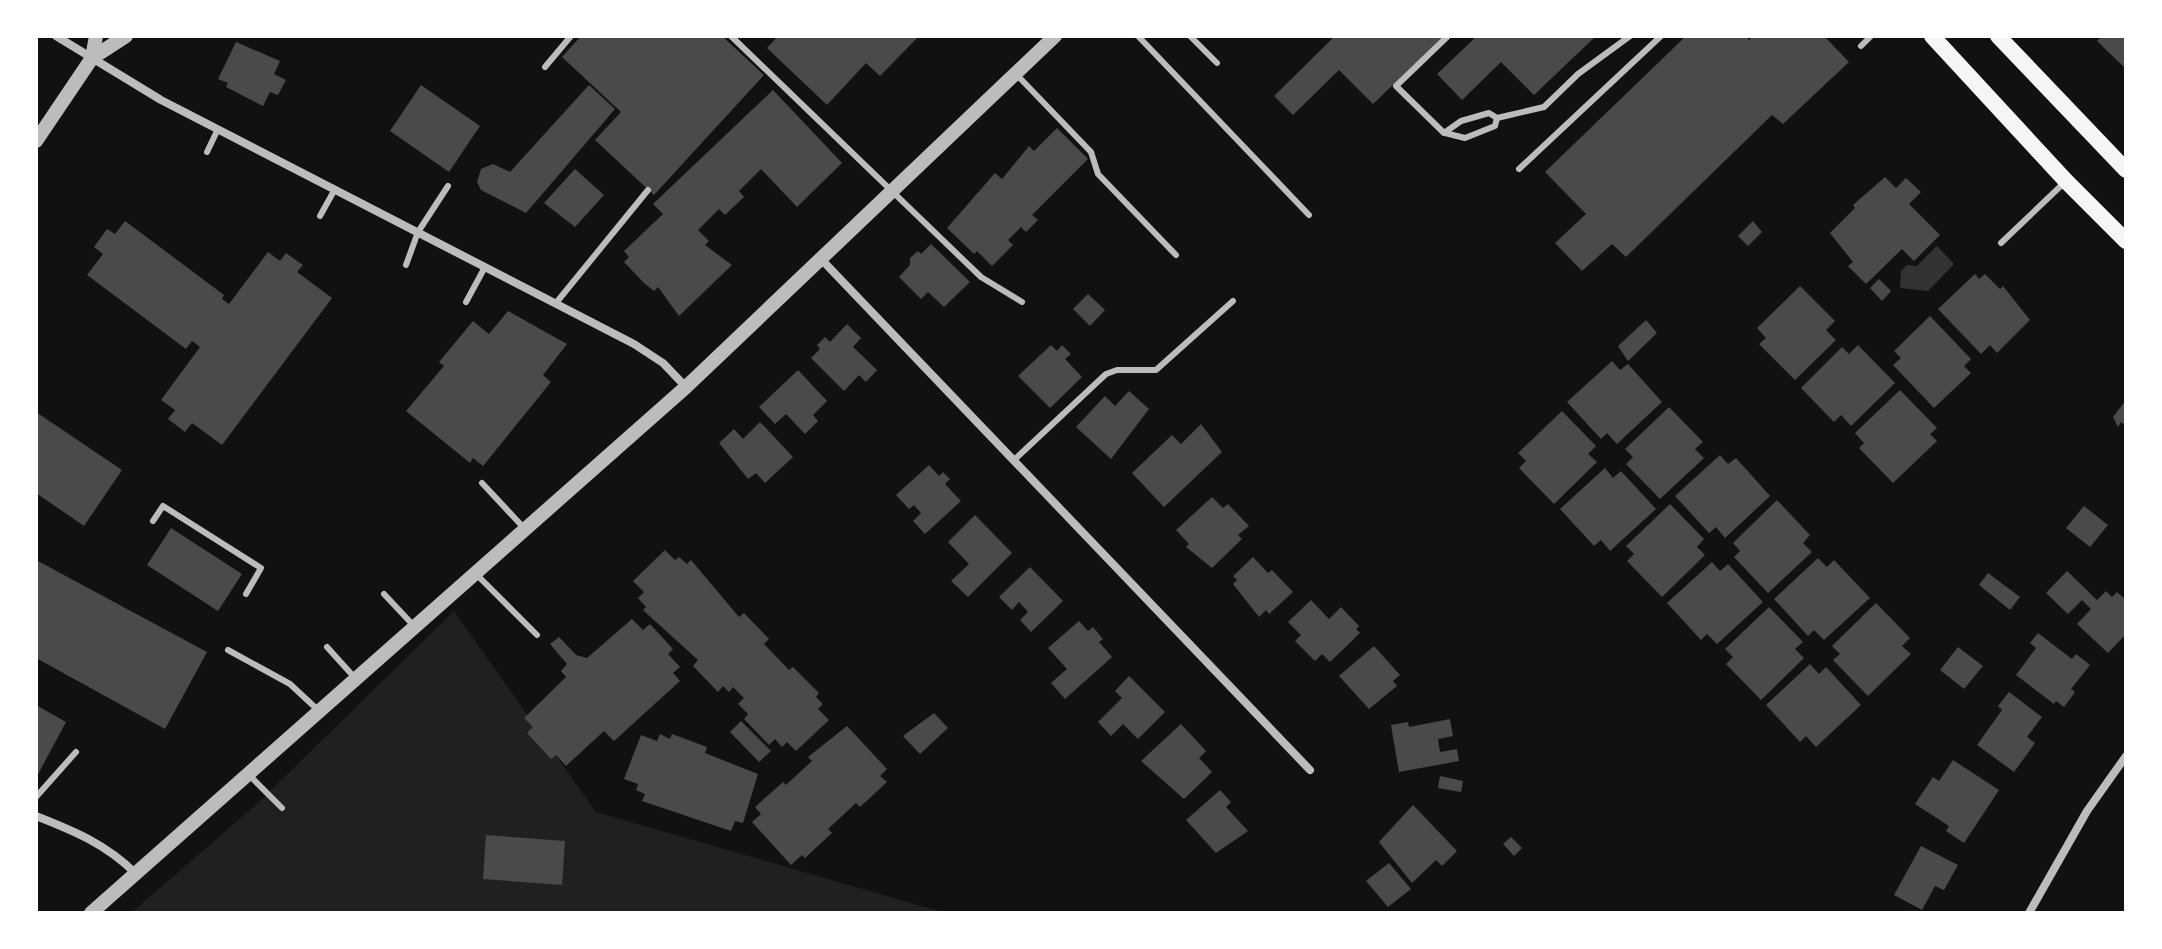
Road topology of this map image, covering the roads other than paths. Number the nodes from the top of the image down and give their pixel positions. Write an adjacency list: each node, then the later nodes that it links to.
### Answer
1 (56, 36): 16 (street)
2 (96, 36): 16 (street)
3 (126, 36): 16 (street)
4 (571, 36): 18 (lane)
5 (731, 36): 30 (lane)
6 (1055, 36): 19 (street)
7 (1138, 36): 32 (lane)
8 (1190, 36): 17 (lane)
9 (1448, 36): 22 (lane)
10 (1630, 36): 20 (lane)
11 (1661, 36): 25 (lane)
12 (1871, 36): 15 (lane)
13 (1932, 36): 27 (main road)
14 (1998, 36): 26 (main road)
15 (1861, 46)
16 (92, 58): 21 (street); 23 (street)
17 (1217, 63)
18 (545, 67)
19 (1015, 73): 30 (street); 37 (lane)
20 (1497, 118): 22 (lane); 22 (lane)
21 (218, 129): 24 (lane); 29 (street)
22 (1444, 133)
23 (36, 141)
24 (207, 152)
25 (1519, 169)
26 (2126, 170)
27 (2066, 181): 35 (main road); 36 (lane)
28 (448, 186): 34 (lane)
29 (335, 189): 33 (lane); 34 (street)
30 (893, 189): 38 (street); 43 (lane)
31 (648, 190): 44 (lane)
32 (1309, 215)
33 (320, 216)
34 (418, 232): 39 (lane); 40 (street)
35 (2126, 241)
36 (2001, 243)
37 (1176, 255)
38 (821, 259): 45 (street); 46 (street)
39 (406, 265)
40 (485, 267): 42 (lane); 44 (street)
41 (1233, 301): 46 (lane)
42 (466, 302)
43 (1022, 302)
44 (556, 303): 45 (street)
45 (686, 387): 49 (street)
46 (1014, 460): 61 (street)
47 (482, 483): 49 (lane)
48 (153, 521): 51 (lane)
49 (524, 528): 50 (street)
50 (475, 573): 53 (street); 54 (lane)
51 (246, 594)
52 (384, 594): 53 (lane)
53 (414, 626): 57 (street)
54 (537, 635)
55 (327, 647): 57 (lane)
56 (228, 650): 58 (lane)
57 (355, 678): 58 (street)
58 (319, 711): 62 (street)
59 (76, 752): 63 (lane)
60 (2126, 756): 68 (street)
61 (1310, 770)
62 (248, 774): 64 (lane); 66 (street)
63 (36, 797)
64 (282, 808)
65 (36, 816): 66 (street)
66 (135, 873): 67 (street)
67 (91, 913)
68 (2029, 913)

